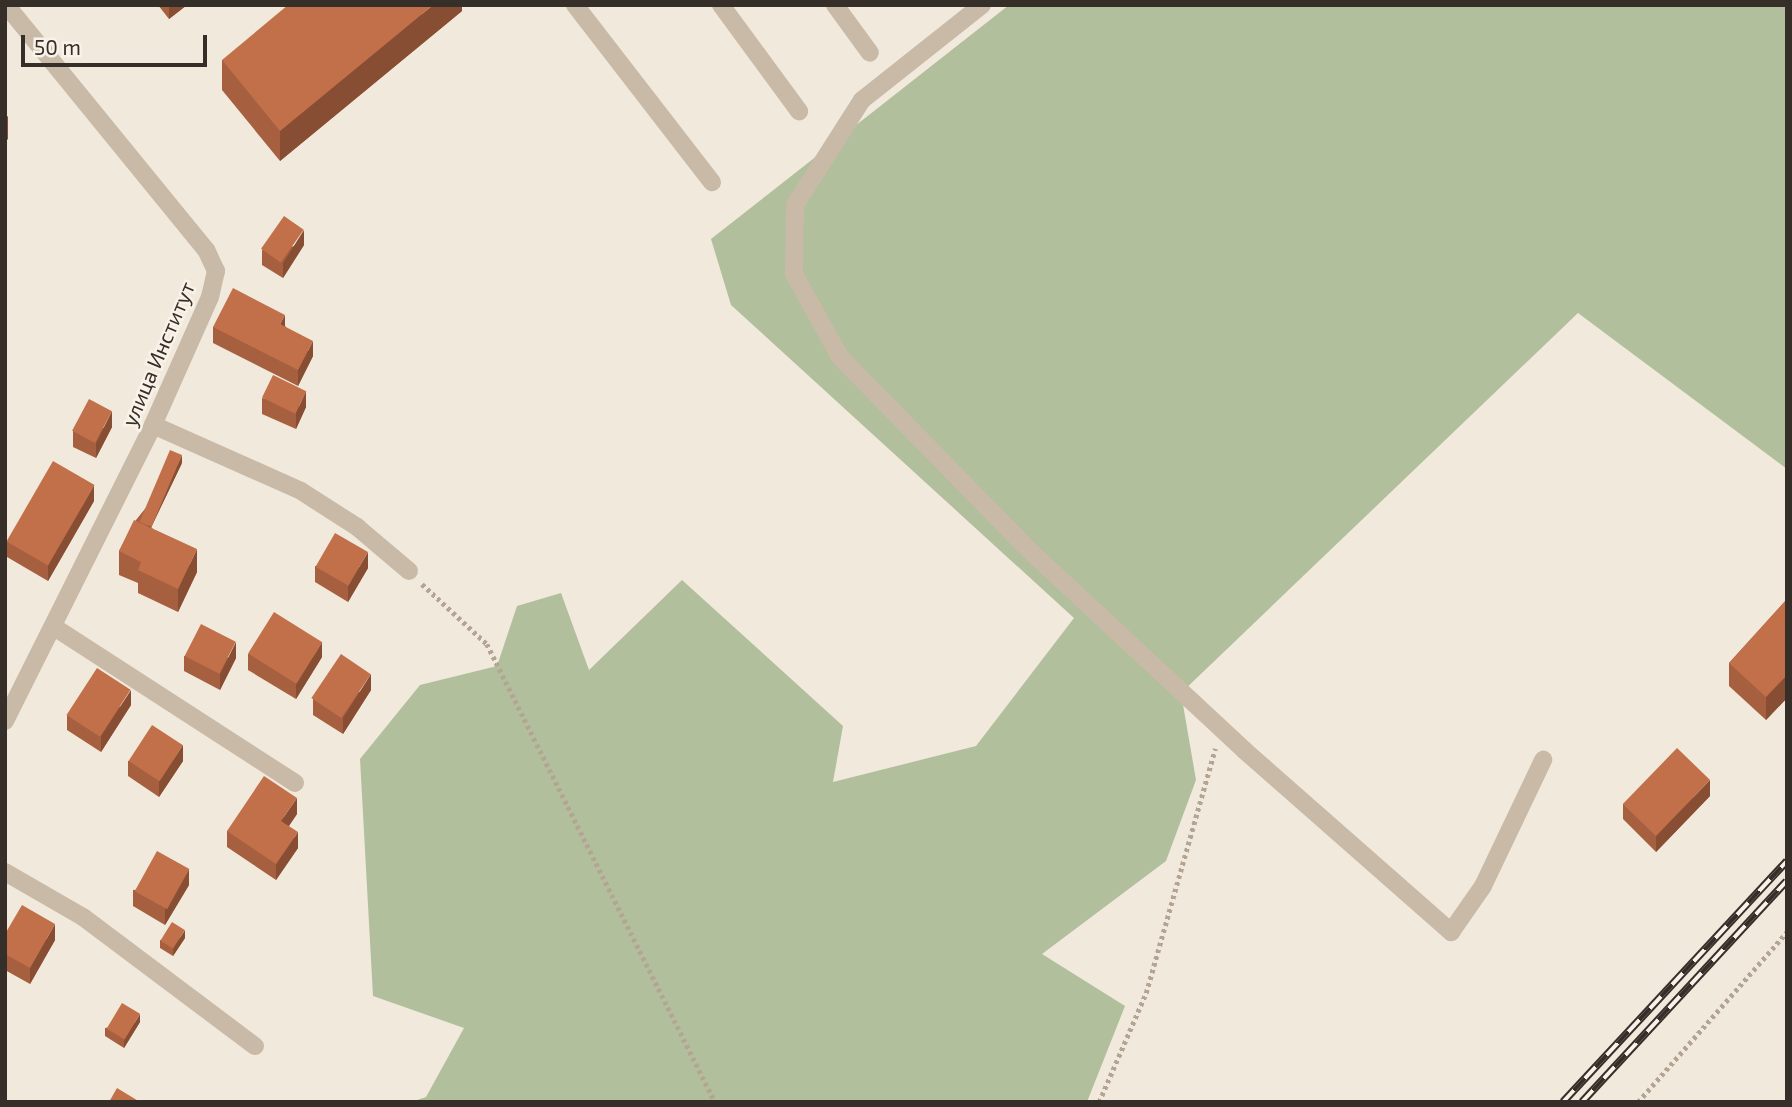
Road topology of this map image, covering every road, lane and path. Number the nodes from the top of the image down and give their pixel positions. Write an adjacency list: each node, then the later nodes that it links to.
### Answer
1 (6, 5): 9 (street, улица Институт)
2 (575, 5): 8 (street)
3 (721, 5): 7 (street)
4 (835, 5): 6 (street)
5 (982, 5): 13 (street)
6 (870, 53)
7 (799, 111)
8 (712, 182)
9 (153, 425): 10 (street); 11 (street, улица Институт)
10 (409, 571): 19 (path)
11 (54, 627): 12 (street, улица Институт); 15 (street)
12 (5, 721)
13 (1221, 728): 14 (street); 20 (path)
14 (1543, 760)
15 (295, 783)
16 (5, 872): 18 (street)
17 (1787, 932): 21 (path)
18 (255, 1046)
19 (715, 1102)
20 (1099, 1102)
21 (1638, 1102)

